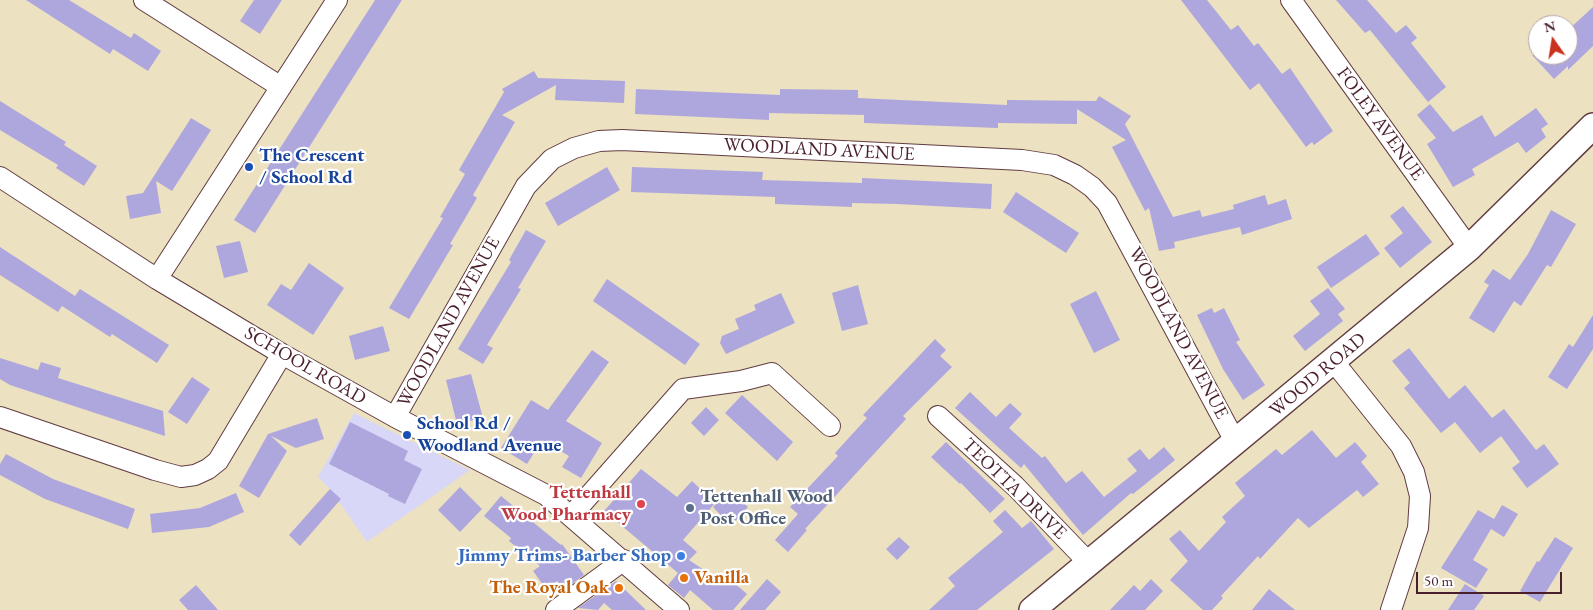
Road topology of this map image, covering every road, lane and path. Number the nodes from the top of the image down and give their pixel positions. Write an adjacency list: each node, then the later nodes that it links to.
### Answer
1 (144, 0): 4 (street)
2 (337, 0): 4 (street)
3 (1291, 0): 7 (street, FOLEY AVENUE)
4 (281, 87): 8 (street)
5 (1593, 126): 7 (street, WOOD ROAD)
6 (0, 177): 8 (street, SCHOOL ROAD)
7 (1469, 248): 10 (street, WOOD ROAD)
8 (157, 280): 9 (street, SCHOOL ROAD)
9 (282, 354): 12 (street); 13 (street, SCHOOL ROAD)
10 (1334, 362): 15 (street, WOOD ROAD); 22 (street)
11 (938, 416): 18 (street, TEOTTA DRIVE)
12 (0, 417)
13 (395, 417): 15 (street, WOODLAND AVENUE); 16 (street, SCHOOL ROAD)
14 (830, 426): 16 (street)
15 (1236, 442): 18 (street, WOOD ROAD)
16 (572, 516): 17 (street, SCHOOL ROAD)
17 (624, 560): 19 (street); 20 (street, SCHOOL ROAD)
18 (1089, 563): 21 (street, WOOD ROAD)
19 (556, 610)
20 (679, 610)
21 (1032, 610)
22 (1391, 610)

